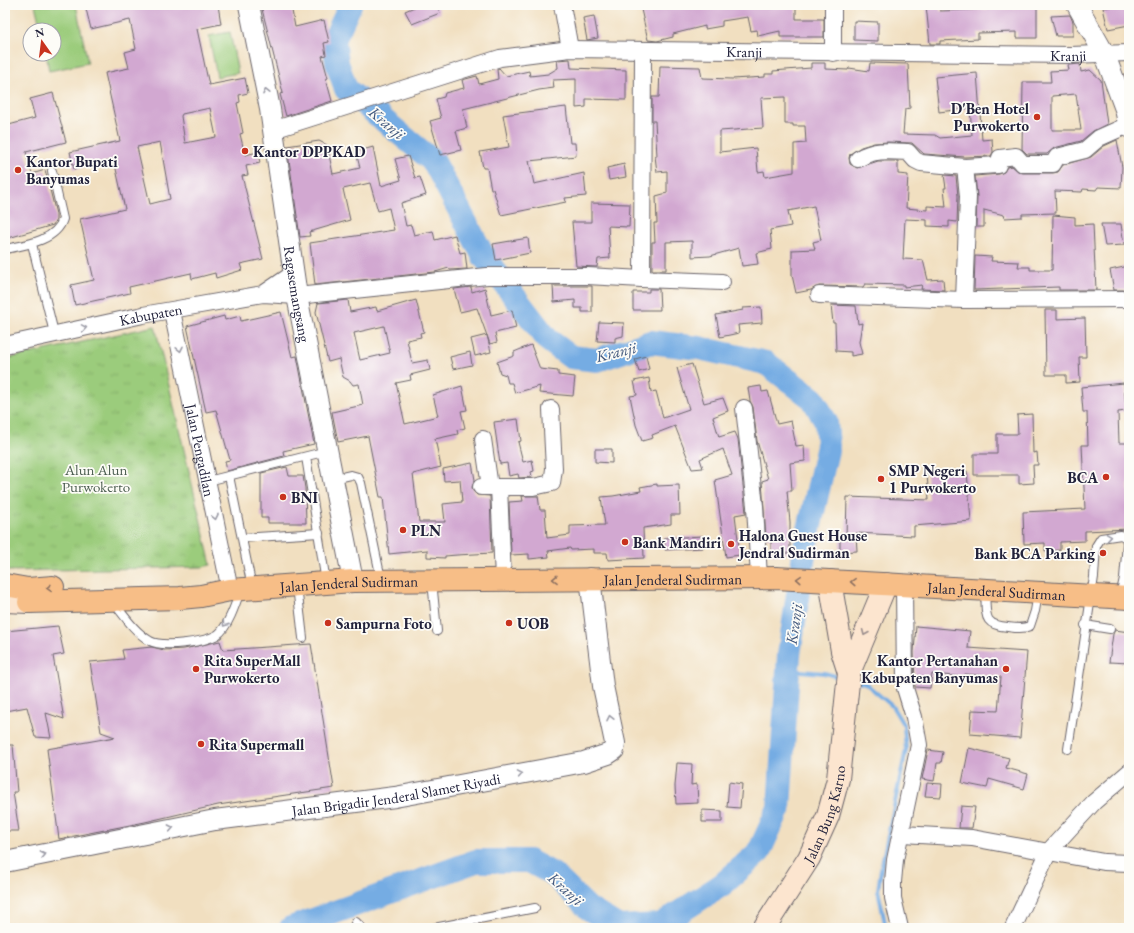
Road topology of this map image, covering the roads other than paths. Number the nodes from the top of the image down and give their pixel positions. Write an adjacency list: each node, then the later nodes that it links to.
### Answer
1 (249, 5): 11 (street, Ragasemangsang, one-way to 1)
2 (562, 5): 5 (street)
3 (833, 5): 7 (street)
4 (1077, 5): 9 (street)
5 (570, 49): 6 (street, Kranji); 11 (street, Kranji)
6 (643, 50): 7 (street, Kranji); 18 (street)
7 (841, 53): 9 (street, Kranji)
8 (1129, 53): 9 (street, Kranji)
9 (1105, 55): 10 (street)
10 (1129, 126): 13 (street)
11 (273, 130): 17 (street, Ragasemangsang)
12 (858, 159): 13 (street)
13 (965, 167): 24 (street)
14 (52, 171): 15 (lane)
15 (32, 244): 16 (lane); 26 (lane)
16 (5, 249)
17 (294, 273): 20 (street); 22 (street, Ragasemangsang)
18 (642, 278): 19 (street, Kabupaten); 22 (street, Kabupaten)
19 (722, 282)
20 (263, 294): 22 (street, Kabupaten); 25 (street, Kabupaten)
21 (819, 295): 24 (street)
22 (297, 296): 31 (street, Ragasemangsang)
23 (1129, 299): 24 (street)
24 (964, 300)
25 (172, 311): 26 (street, Kabupaten, one-way to 25); 35 (street, Jalan Pengadilan, one-way to 35)
26 (54, 333): 27 (street, Kabupaten)
27 (5, 345)
28 (744, 408): 40 (street)
29 (552, 409): 36 (street)
30 (483, 439): 36 (street)
31 (327, 451): 32 (lane); 34 (street, Ragasemangsang)
32 (306, 457): 33 (lane); 37 (lane)
33 (229, 476): 35 (lane); 38 (lane)
34 (333, 479): 43 (street, Ragasemangsang); 44 (lane)
35 (208, 481): 50 (street, Jalan Pengadilan, one-way to 50)
36 (490, 487): 41 (street)
37 (318, 534): 38 (lane); 46 (lane)
38 (243, 538): 50 (lane)
39 (590, 578): 40 (main road, Jalan Jenderal Sudirman); 41 (main road, Jalan Jenderal Sudirman, one-way to 41); 66 (street, Jalan Brigadir Jenderal Slamet Riyadi, one-way to 39)
40 (768, 578): 45 (main road, Jalan Jenderal Sudirman, one-way to 40)
41 (503, 579): 42 (main road, Jalan Jenderal Sudirman)
42 (432, 580): 44 (main road, Jalan Jenderal Sudirman); 59 (lane)
43 (353, 581): 44 (main road, Jalan Jenderal Sudirman); 46 (main road, Jalan Jenderal Sudirman)
44 (382, 581)
45 (826, 581): 47 (main road, Jalan Jenderal Sudirman, one-way to 45); 61 (main road)
46 (326, 584): 49 (main road, Jalan Jenderal Sudirman)
47 (895, 584): 51 (main road, Jalan Jenderal Sudirman); 61 (main road, one-way to 61); 64 (street)
48 (5, 585): 50 (main road, Jalan Jenderal Sudirman, one-way to 48)
49 (297, 586): 50 (main road, Jalan Jenderal Sudirman); 60 (lane)
50 (235, 589): 55 (main road, Jalan Jenderal Sudirman); 55 (lane, one-way to 55)
51 (985, 589): 52 (main road, Jalan Jenderal Sudirman); 52 (lane)
52 (1038, 593): 53 (main road, Jalan Jenderal Sudirman)
53 (1091, 596): 54 (main road, Jalan Jenderal Sudirman); 54 (lane, one-way to 54); 57 (lane)
54 (1124, 598)
55 (112, 600): 56 (main road, Jalan Jenderal Sudirman)
56 (5, 601)
57 (1085, 625): 58 (lane); 62 (lane)
58 (1110, 629)
59 (437, 631)
60 (303, 638)
61 (848, 681): 72 (main road, Jalan Bung Karno)
62 (1068, 749)
63 (1129, 772): 65 (street)
64 (902, 834): 65 (street); 73 (street)
65 (1049, 851): 67 (street); 74 (street)
66 (5, 862)
67 (1129, 863)
68 (534, 908): 71 (lane)
69 (353, 928): 70 (lane)
70 (362, 928)
71 (434, 928)
72 (764, 928)
73 (900, 928)
74 (1013, 928)

